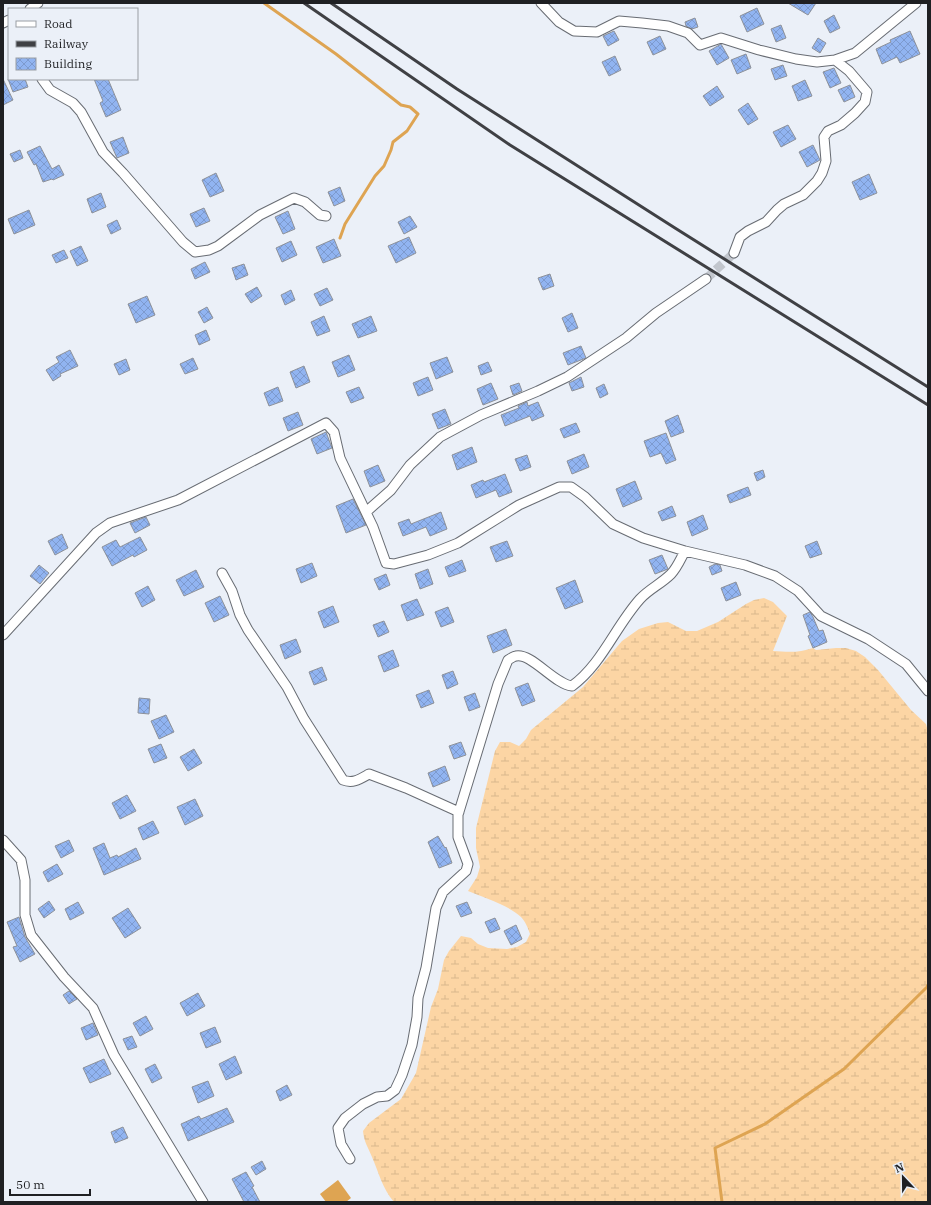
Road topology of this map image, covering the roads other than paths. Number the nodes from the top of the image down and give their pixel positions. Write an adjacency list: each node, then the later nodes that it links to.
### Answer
1 (541, 3): 3 (street)
2 (916, 3): 3 (street)
3 (836, 60): 6 (street)
4 (43, 80): 5 (street)
5 (326, 216)
6 (734, 253)
7 (706, 279): 8 (street)
8 (366, 512): 9 (street); 11 (street)
9 (685, 551): 12 (street); 13 (street)
10 (222, 573): 13 (street)
11 (3, 635)
12 (928, 692)
13 (458, 812): 15 (street)
14 (3, 840): 16 (street)
15 (350, 1159)
16 (203, 1202)

